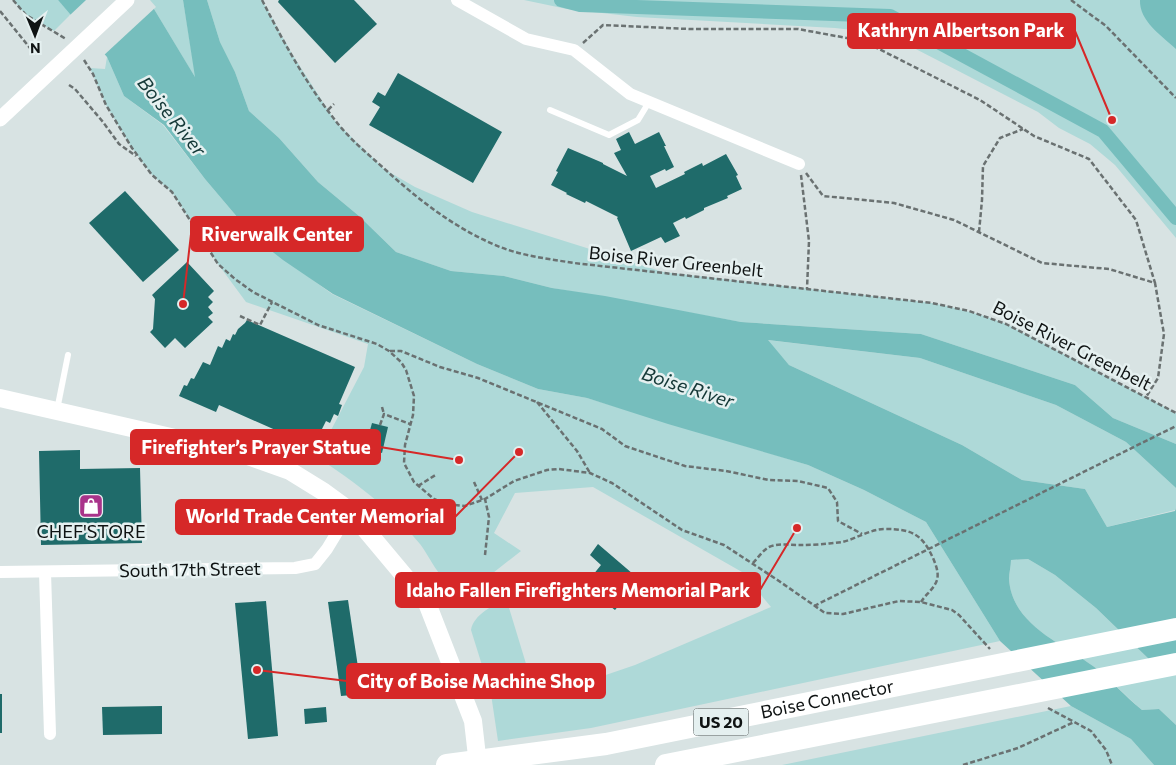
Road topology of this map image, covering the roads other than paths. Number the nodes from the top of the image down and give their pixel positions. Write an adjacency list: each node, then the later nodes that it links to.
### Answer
1 (127, 0): 5 (street)
2 (457, 0): 3 (street)
3 (649, 102): 4 (lane); 6 (street)
4 (550, 110)
5 (0, 119)
6 (799, 164)
7 (68, 355): 9 (lane)
8 (0, 398): 9 (main road)
9 (57, 411): 10 (main road)
10 (350, 511): 12 (street, South 17th Street); 17 (main road)
11 (0, 572): 12 (street, South 17th Street)
12 (46, 572): 15 (street)
13 (1176, 628): 16 (highway, Boise Connector / US 20)
14 (1176, 664): 18 (highway, Boise Connector / US 20)
15 (50, 734)
16 (447, 765)
17 (478, 765)
18 (666, 765)

